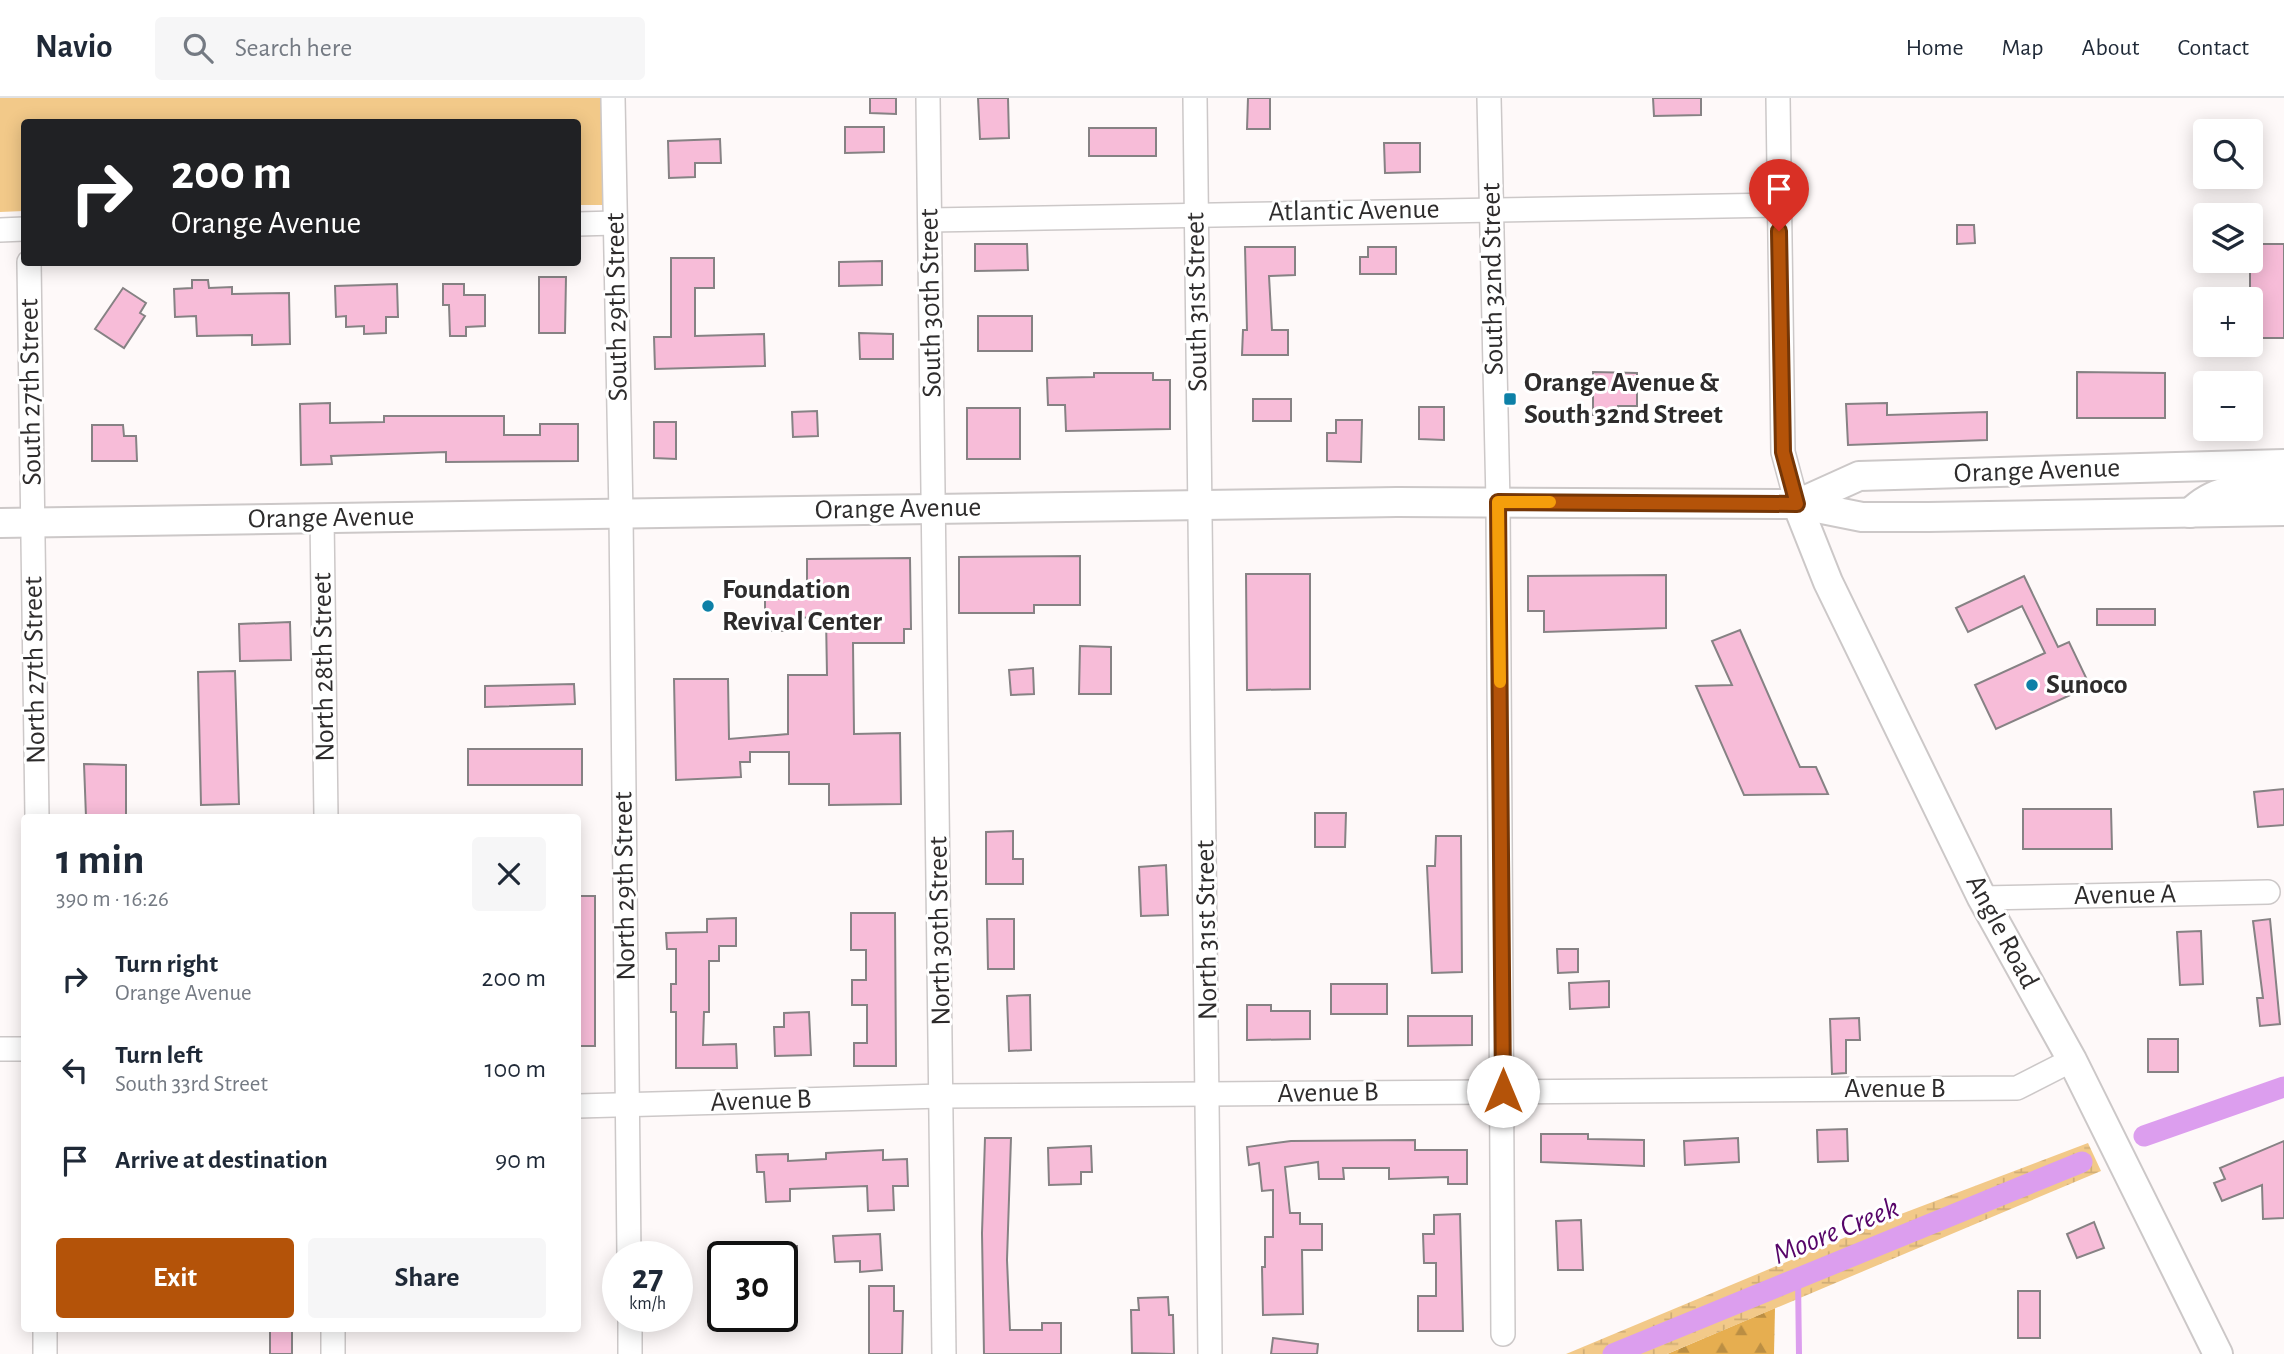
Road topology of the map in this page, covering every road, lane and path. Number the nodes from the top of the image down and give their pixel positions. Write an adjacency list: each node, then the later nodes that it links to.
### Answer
1 (613, 98): 10 (street, South 29th Street)
2 (928, 98): 9 (street, South 30th Street)
3 (1195, 98): 8 (street, South 31st Street)
4 (1489, 98): 7 (street, South 32nd Street)
5 (1778, 98): 6 (street)
6 (1779, 205): 7 (street, Atlantic Avenue); 18 (street)
7 (1490, 208): 8 (street, Atlantic Avenue); 17 (street, South 32nd Street)
8 (1195, 215): 9 (street, Atlantic Avenue); 19 (street, South 31st Street)
9 (930, 220): 20 (street, South 30th Street)
10 (615, 223): 11 (street); 23 (street, South 29th Street)
11 (581, 224)
12 (21, 229): 13 (street)
13 (0, 230)
14 (29, 266): 25 (street, South 27th Street)
15 (2284, 464): 18 (main road, Orange Avenue)
16 (2284, 488): 22 (main road)
17 (1498, 502): 18 (main road, Orange Avenue); 19 (main road, Orange Avenue); 34 (street, South 32nd Street)
18 (1797, 504): 22 (main road, Orange Avenue); 30 (main road, Angle Road)
19 (1201, 505): 20 (main road, Orange Avenue); 35 (street, North 31st Street)
20 (934, 508): 23 (main road, Orange Avenue); 36 (street, North 30th Street)
21 (2284, 511): 22 (main road, Orange Avenue)
22 (2190, 513)
23 (621, 515): 24 (main road, Orange Avenue); 37 (street, North 29th Street)
24 (322, 517): 25 (main road, Orange Avenue); 28 (street, North 28th Street)
25 (33, 522): 26 (main road, Orange Avenue); 27 (street, North 27th Street)
26 (0, 523)
27 (37, 814)
28 (327, 814)
29 (2268, 891): 30 (street, Avenue A)
30 (1982, 898): 33 (main road, Angle Road)
31 (0, 1049): 32 (street)
32 (21, 1049)
33 (2072, 1060): 34 (street, Avenue B); 49 (main road, Angle Road)
34 (1503, 1091): 35 (street, Avenue B); 43 (street, South 32nd Street)
35 (1209, 1095): 36 (street, Avenue B); 48 (street, North 31st Street)
36 (942, 1096): 37 (street, Avenue B); 47 (street, North 30th Street)
37 (627, 1105): 38 (street, Avenue B); 39 (street, North 29th Street)
38 (581, 1106)
39 (629, 1241)
40 (45, 1332): 44 (street)
41 (333, 1332): 45 (street)
42 (629, 1332): 46 (street)
43 (1503, 1334)
44 (45, 1354)
45 (333, 1354)
46 (630, 1354)
47 (944, 1354)
48 (1210, 1354)
49 (2218, 1354)

